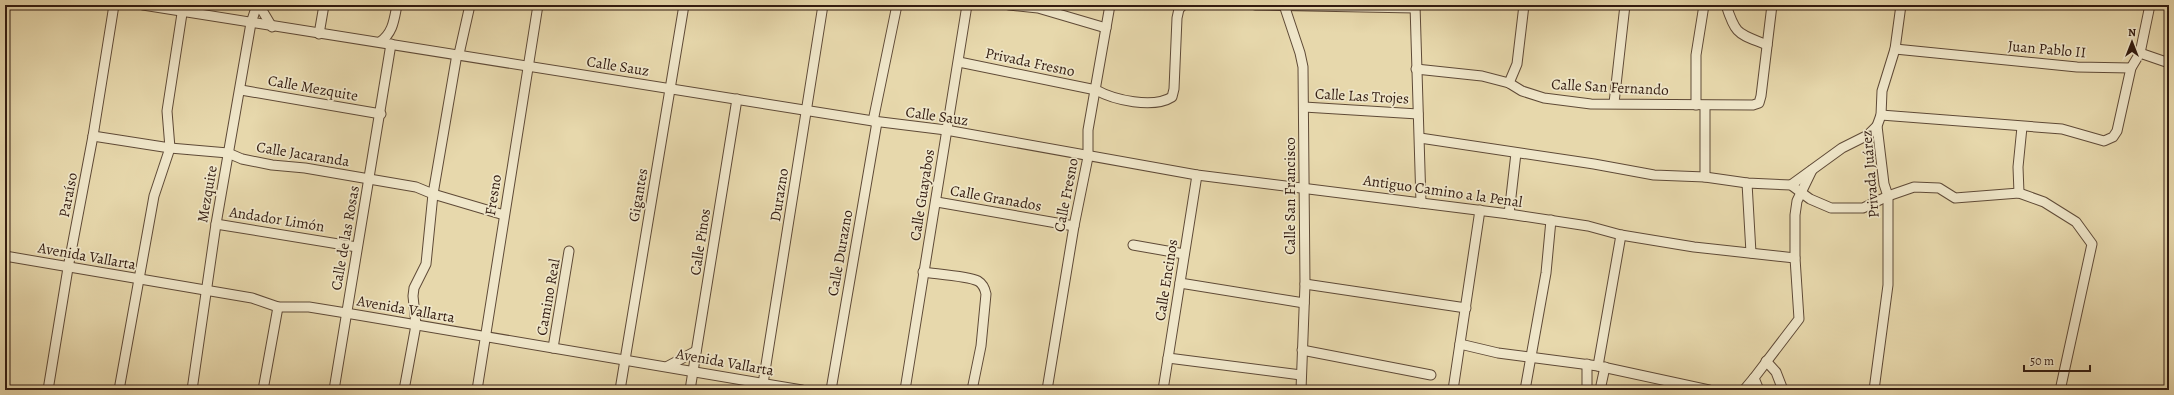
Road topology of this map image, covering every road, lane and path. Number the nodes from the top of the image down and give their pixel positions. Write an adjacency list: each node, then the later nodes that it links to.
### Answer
1 (114, 5): 58 (street, Paraíso)
2 (143, 5): 25 (street, Calle Sauz)
3 (258, 5): 26 (street, Mezquite); 28 (street, Mezquite)
4 (324, 5): 30 (street)
5 (397, 5): 27 (street)
6 (470, 5): 36 (street)
7 (538, 5): 39 (street, Fresno)
8 (684, 5): 43 (street, Gigantes)
9 (823, 5): 50 (street, Durazno)
10 (896, 5): 54 (street, Calle Durazno)
11 (968, 5): 37 (street, Calle Guayabos)
12 (1010, 5): 29 (street)
13 (1110, 5): 29 (street, Calle Fresno)
14 (1183, 5): 45 (street, Privada Fresno)
15 (1255, 5): 23 (street)
16 (1524, 5): 42 (street)
17 (1625, 5): 47 (street)
18 (1704, 5): 48 (street)
19 (1726, 5): 33 (street)
20 (1772, 5): 33 (street)
21 (1901, 5): 34 (street, Privada Juárez)
22 (2150, 5): 35 (street)
23 (1284, 6): 24 (street); 49 (street, Calle San Francisco)
24 (1415, 6): 41 (street)
25 (183, 8): 26 (street, Calle Sauz); 60 (street)
26 (251, 23): 28 (street, Calle Sauz); 44 (street, Mezquite)
27 (393, 26): 31 (street); 32 (street)
28 (272, 27): 30 (street, Calle Sauz)
29 (1106, 28): 45 (street, Calle Fresno)
30 (319, 34): 31 (street, Calle Sauz)
31 (380, 42): 32 (street, Calle Sauz)
32 (395, 44): 36 (street, Calle Sauz); 51 (street, Calle de las Rosas)
33 (1767, 45): 48 (street, Calle San Fernando)
34 (1895, 49): 40 (street, Juan Pablo II); 53 (street, Privada Juárez)
35 (2140, 53): 38 (street); 40 (street)
36 (458, 54): 39 (street, Calle Sauz); 73 (street)
37 (959, 62): 45 (street, Privada Fresno); 57 (street, Calle Guayabos)
38 (2169, 63)
39 (528, 65): 43 (street, Calle Sauz); 79 (street, Fresno)
40 (2131, 68): 56 (street)
41 (1416, 69): 42 (street, Calle San Fernando); 52 (street)
42 (1509, 83): 47 (street, Calle San Fernando)
43 (671, 88): 46 (street, Calle Sauz); 109 (street, Gigantes)
44 (241, 90): 51 (street, Calle Mezquite); 61 (street, Mezquite)
45 (1096, 90): 63 (street, Calle Fresno)
46 (737, 99): 50 (street, Calle Sauz); 106 (street, Calle Pinos)
47 (1614, 103): 48 (street, Calle San Fernando)
48 (1700, 106): 66 (street)
49 (1304, 107): 52 (street, Calle Las Trojes); 70 (street, Calle San Francisco)
50 (807, 111): 54 (street, Calle Sauz); 118 (street, Durazno)
51 (381, 114): 67 (street, Calle de las Rosas)
52 (1418, 114): 59 (street)
53 (1881, 115): 55 (street, Privada Juárez); 56 (street)
54 (875, 121): 57 (street, Calle Sauz); 131 (street, Calle Durazno)
55 (1877, 126): 64 (street); 74 (street, Privada Juárez)
56 (2022, 128): 72 (street)
57 (946, 130): 63 (street, Calle Sauz); 75 (street, Calle Guayabos)
58 (93, 136): 60 (street, Calle Jacaranda); 91 (street, Paraíso)
59 (1420, 138): 62 (street); 76 (street)
60 (170, 148): 61 (street, Calle Jacaranda); 93 (street)
61 (228, 153): 67 (street, Calle Jacaranda); 81 (street, Mezquite)
62 (1516, 153): 66 (street); 78 (street)
63 (1088, 157): 65 (street, Antiguo Camino a la Penal); 82 (street, Calle Fresno)
64 (1812, 170): 69 (street); 71 (street)
65 (1197, 175): 70 (street, Antiguo Camino a la Penal); 88 (street, Calle Encinos)
66 (1705, 177): 68 (street)
67 (369, 179): 73 (street, Calle Jacaranda); 85 (street, Calle de las Rosas)
68 (1747, 182): 69 (street); 87 (street)
69 (1791, 185): 71 (street)
70 (1304, 187): 76 (street, Antiguo Camino a la Penal); 95 (street, Calle San Francisco)
71 (1801, 193): 74 (street); 90 (street)
72 (2019, 193): 74 (street); 119 (street)
73 (433, 194): 79 (street, Calle Jacaranda); 101 (street)
74 (1888, 196): 145 (street, Privada Juárez)
75 (937, 202): 82 (street, Calle Granados); 92 (street, Calle Guayabos)
76 (1421, 203): 77 (street, Antiguo Camino a la Penal)
77 (1480, 210): 78 (street, Antiguo Camino a la Penal); 99 (street)
78 (1509, 214): 80 (street, Antiguo Camino a la Penal)
79 (504, 215): 102 (street, Fresno)
80 (1551, 220): 83 (street, Antiguo Camino a la Penal); 107 (street)
81 (216, 224): 85 (street, Andador Limón); 96 (street, Mezquite)
82 (1074, 226): 134 (street, Calle Fresno)
83 (1621, 235): 87 (street, Antiguo Camino a la Penal); 113 (street)
84 (1133, 245): 88 (street)
85 (358, 247): 100 (street, Calle de las Rosas)
86 (570, 251): 104 (street, Camino Real)
87 (1751, 253): 90 (street, Antiguo Camino a la Penal)
88 (1184, 254): 94 (street, Calle Encinos)
89 (5, 256): 91 (street, Avenida Vallarta)
90 (1795, 258): 110 (street)
91 (68, 268): 93 (street, Avenida Vallarta); 121 (street, Paraíso)
92 (923, 272): 132 (street, Calle Guayabos); 133 (street)
93 (138, 279): 96 (street, Avenida Vallarta); 122 (street)
94 (1180, 283): 97 (street); 108 (street, Calle Encinos)
95 (1305, 284): 97 (street, Calle San Francisco); 99 (street)
96 (206, 292): 98 (street, Avenida Vallarta); 123 (street, Mezquite)
97 (1304, 303): 105 (street, Calle San Francisco)
98 (278, 307): 100 (street, Avenida Vallarta); 124 (street)
99 (1466, 308): 103 (street)
100 (346, 312): 101 (street, Avenida Vallarta); 125 (street, Calle de las Rosas)
101 (416, 325): 102 (street, Avenida Vallarta); 126 (street)
102 (484, 337): 104 (street, Avenida Vallarta); 127 (street, Fresno)
103 (1460, 344): 107 (street); 137 (street)
104 (553, 348): 109 (street, Avenida Vallarta)
105 (1302, 350): 115 (street, Calle San Francisco); 116 (street)
106 (696, 351): 112 (street); 114 (street, Calle Pinos)
107 (1530, 356): 111 (street); 138 (street)
108 (1168, 358): 115 (street); 135 (street, Calle Encinos)
109 (625, 359): 112 (street, Avenida Vallarta); 128 (street, Gigantes)
110 (1766, 361): 117 (street); 144 (street)
111 (1587, 364): 113 (street); 139 (street)
112 (668, 366): 114 (street, Avenida Vallarta)
113 (1601, 366): 120 (street); 140 (street)
114 (693, 370): 118 (street, Avenida Vallarta); 129 (street, Calle Pinos)
115 (1301, 375): 136 (street, Calle San Francisco)
116 (1431, 375)
117 (1754, 378): 142 (street); 143 (street)
118 (763, 386): 130 (street, Avenida Vallarta)
119 (2061, 386)
120 (1695, 388): 141 (street)
121 (48, 390)
122 (119, 390)
123 (192, 390)
124 (263, 390)
125 (334, 390)
126 (404, 390)
127 (477, 390)
128 (620, 390)
129 (690, 390)
130 (802, 390)
131 (831, 390)
132 (905, 390)
133 (972, 390)
134 (1046, 390)
135 (1163, 390)
136 (1300, 390)
137 (1453, 390)
138 (1526, 390)
139 (1587, 390)
140 (1600, 390)
141 (1709, 390)
142 (1744, 390)
143 (1758, 390)
144 (1783, 390)
145 (1874, 390)

